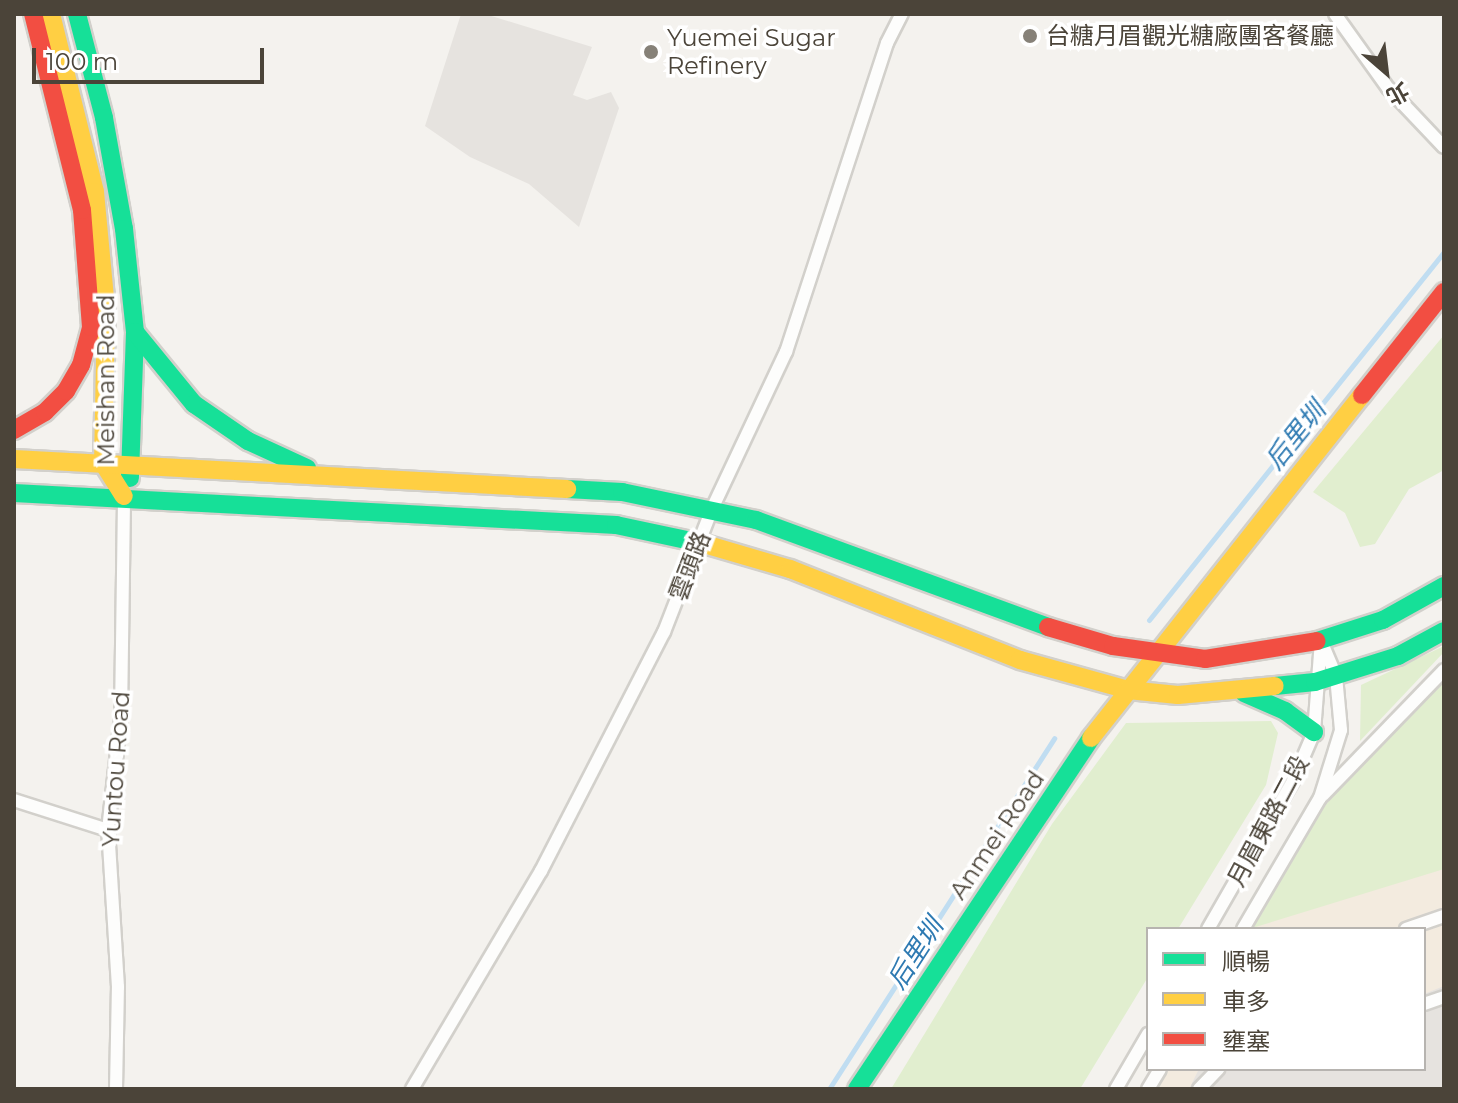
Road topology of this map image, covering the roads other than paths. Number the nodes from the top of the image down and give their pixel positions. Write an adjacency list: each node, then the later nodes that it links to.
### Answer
1 (33, 14): 9 (street)
2 (51, 14): 11 (street, Meishan Road)
3 (77, 14): 8 (street, Meishan Road)
4 (902, 14): 16 (street, 雲頭路)
5 (1335, 14): 6 (street)
6 (1444, 147)
7 (1444, 292): 21 (street)
8 (135, 332): 12 (street, Meishan Road); 13 (street)
9 (14, 430)
10 (14, 459): 11 (street)
11 (103, 463): 12 (street); 15 (street, Meishan Road)
12 (133, 467): 13 (street); 15 (street, Meishan Road)
13 (317, 473): 16 (street)
14 (14, 493): 15 (street)
15 (124, 496): 17 (street); 30 (street, Yuntou Road)
16 (712, 509): 17 (street, 雲頭路); 21 (street)
17 (702, 543): 25 (street); 39 (street, 雲頭路)
18 (1444, 586): 20 (street)
19 (1444, 631): 23 (street)
20 (1321, 641): 21 (street); 23 (street, 月眉東路二段); 24 (street, 月眉東路二段)
21 (1157, 653): 25 (street, Anmei Road)
22 (1444, 670): 28 (street)
23 (1336, 676): 24 (street); 28 (street, 月眉東路二段)
24 (1315, 682): 26 (street); 27 (street, 月眉東路二段)
25 (1128, 690): 26 (street); 40 (street, Anmei Road)
26 (1244, 693): 27 (street)
27 (1314, 732): 32 (street, 月眉東路二段)
28 (1320, 798): 33 (street, 月眉東路二段)
29 (14, 800): 30 (street)
30 (108, 830): 38 (street, Yuntou Road)
31 (1444, 916): 34 (street)
32 (1209, 927)
33 (1244, 927)
34 (1412, 927)
35 (1146, 1037): 41 (street)
36 (1159, 1071): 42 (street)
37 (1219, 1071): 43 (street)
38 (116, 1089)
39 (412, 1089)
40 (857, 1089)
41 (1116, 1089)
42 (1148, 1089)
43 (1199, 1089)

